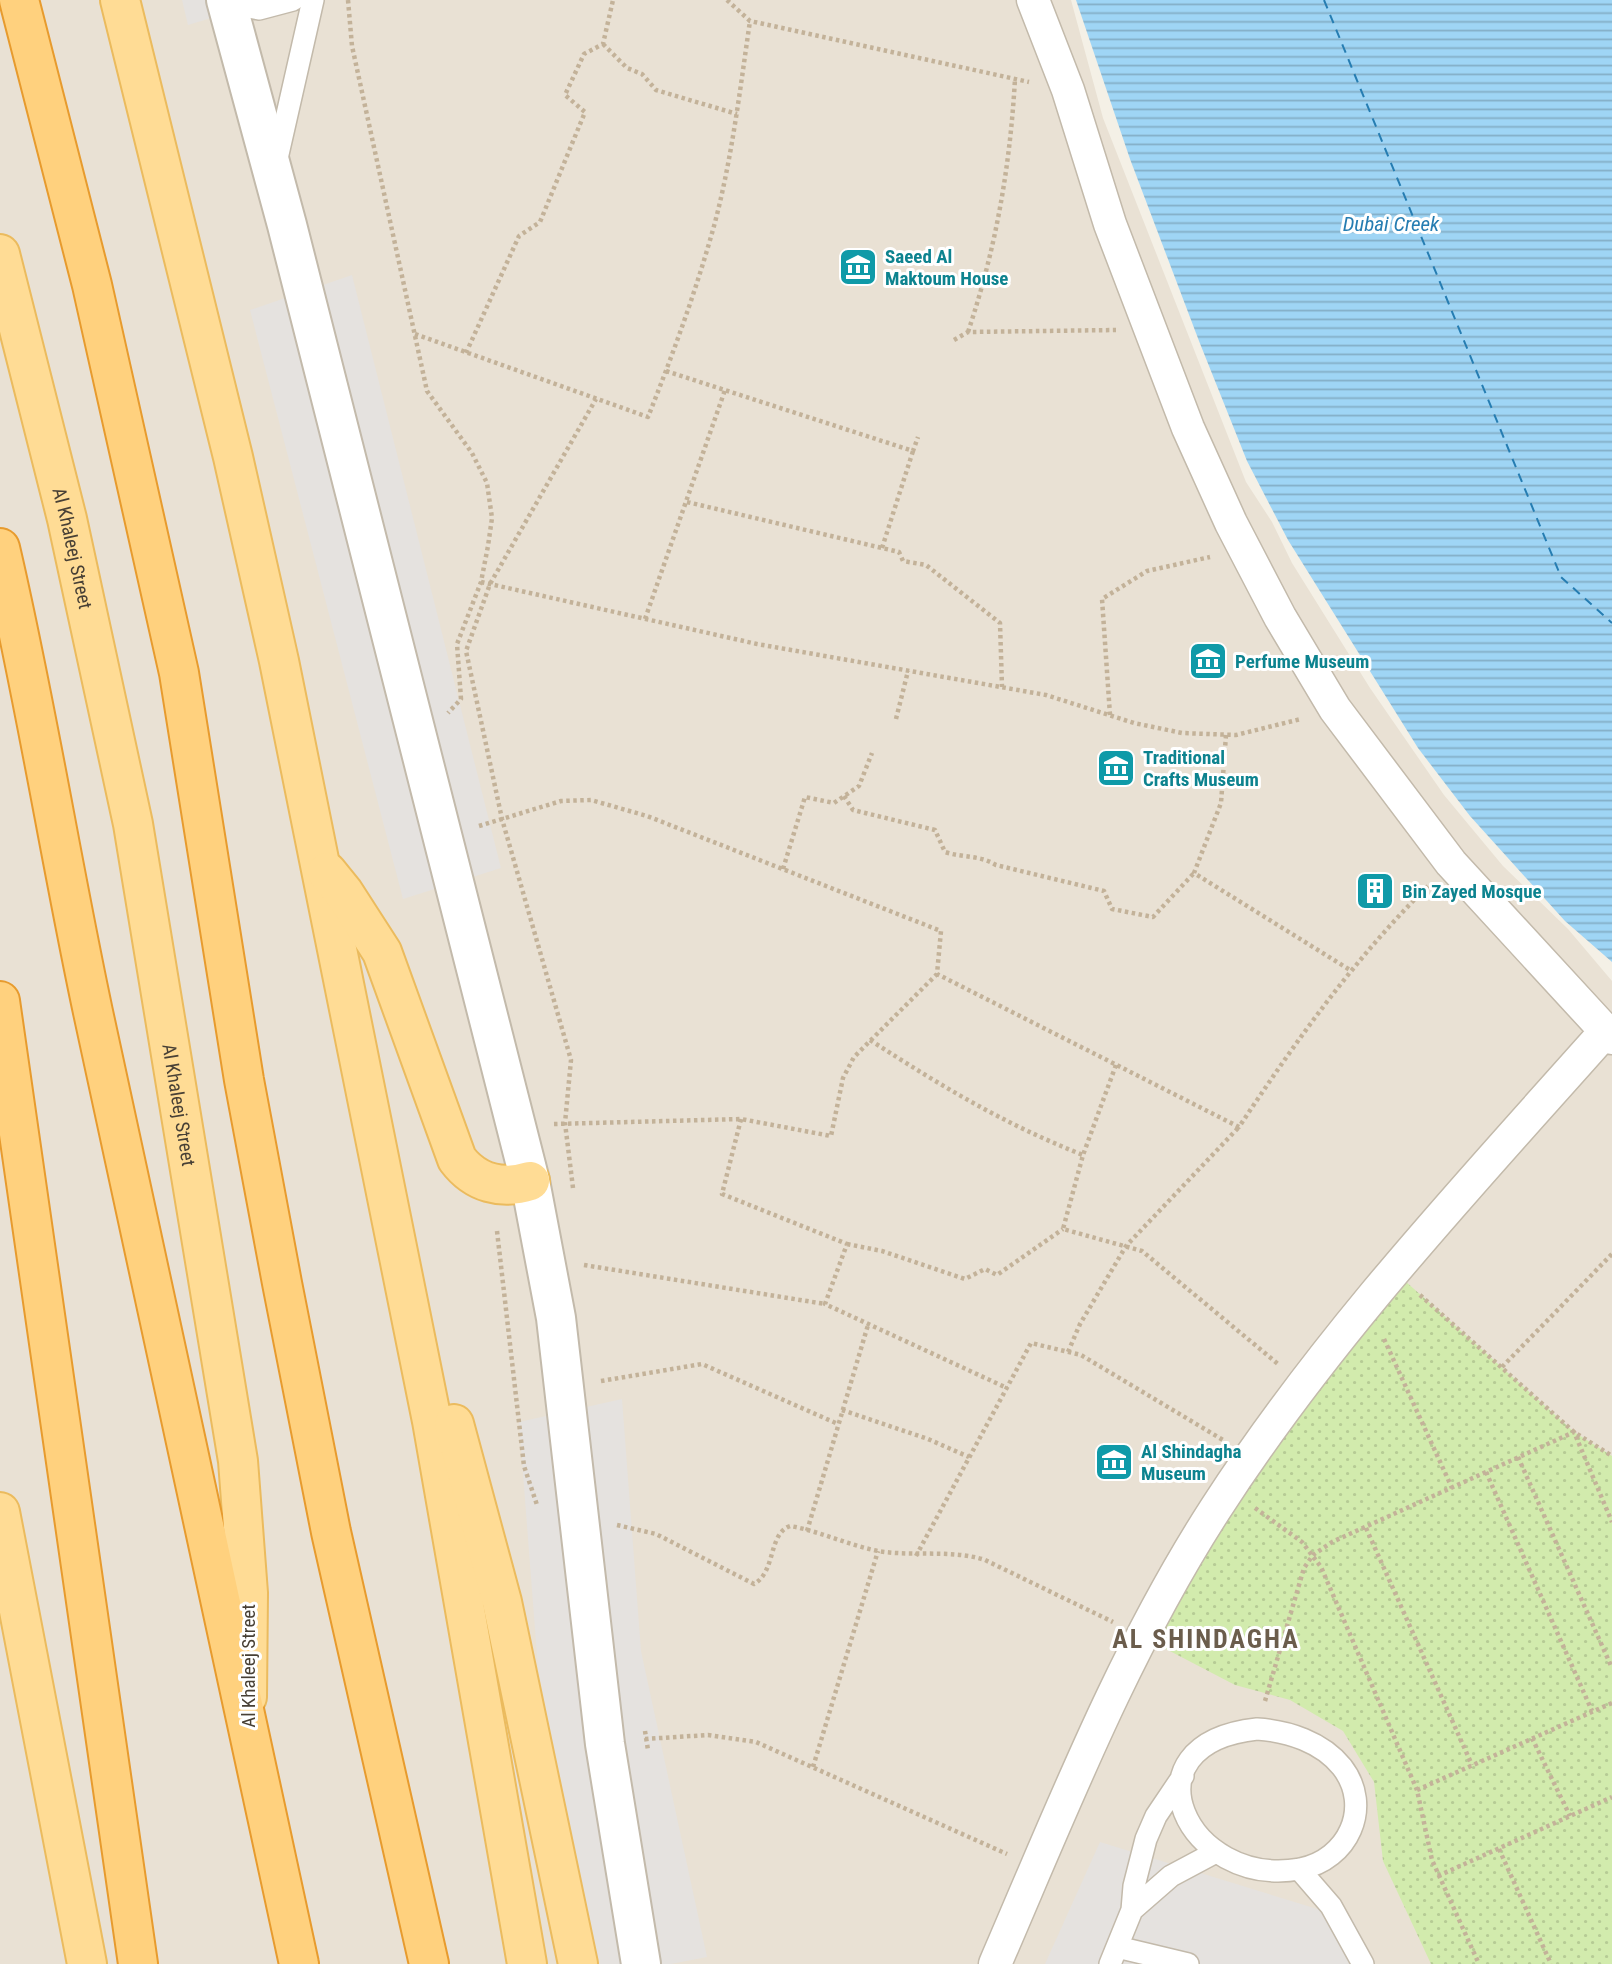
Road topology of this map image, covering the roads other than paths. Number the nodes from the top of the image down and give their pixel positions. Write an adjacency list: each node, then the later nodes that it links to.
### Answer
1 (19, 0): 25 (highway)
2 (120, 0): 10 (main road)
3 (293, 0): 6 (lane)
4 (313, 0): 7 (lane)
5 (1033, 0): 12 (street)
6 (227, 1): 7 (street)
7 (273, 175): 13 (street)
8 (0, 254): 16 (main road, Al Khaleej Street)
9 (0, 548): 16 (highway)
10 (321, 867): 13 (main road); 14 (main road)
11 (0, 1001): 23 (highway)
12 (1608, 1035): 29 (street)
13 (530, 1181): 28 (street)
14 (401, 1262): 26 (main road); 27 (main road)
15 (0, 1512): 22 (main road)
16 (246, 1726): 24 (highway, Al Khaleej Street)
17 (1183, 1776): 18 (lane); 19 (lane); 20 (lane)
18 (1216, 1852): 19 (lane); 20 (lane)
19 (1299, 1869): 31 (lane)
20 (1132, 1910): 21 (lane)
21 (1114, 1955): 30 (lane)
22 (86, 1964)
23 (138, 1964)
24 (299, 1964)
25 (429, 1964)
26 (527, 1964)
27 (578, 1964)
28 (641, 1964)
29 (995, 1964)
30 (1188, 1964)
31 (1363, 1964)

